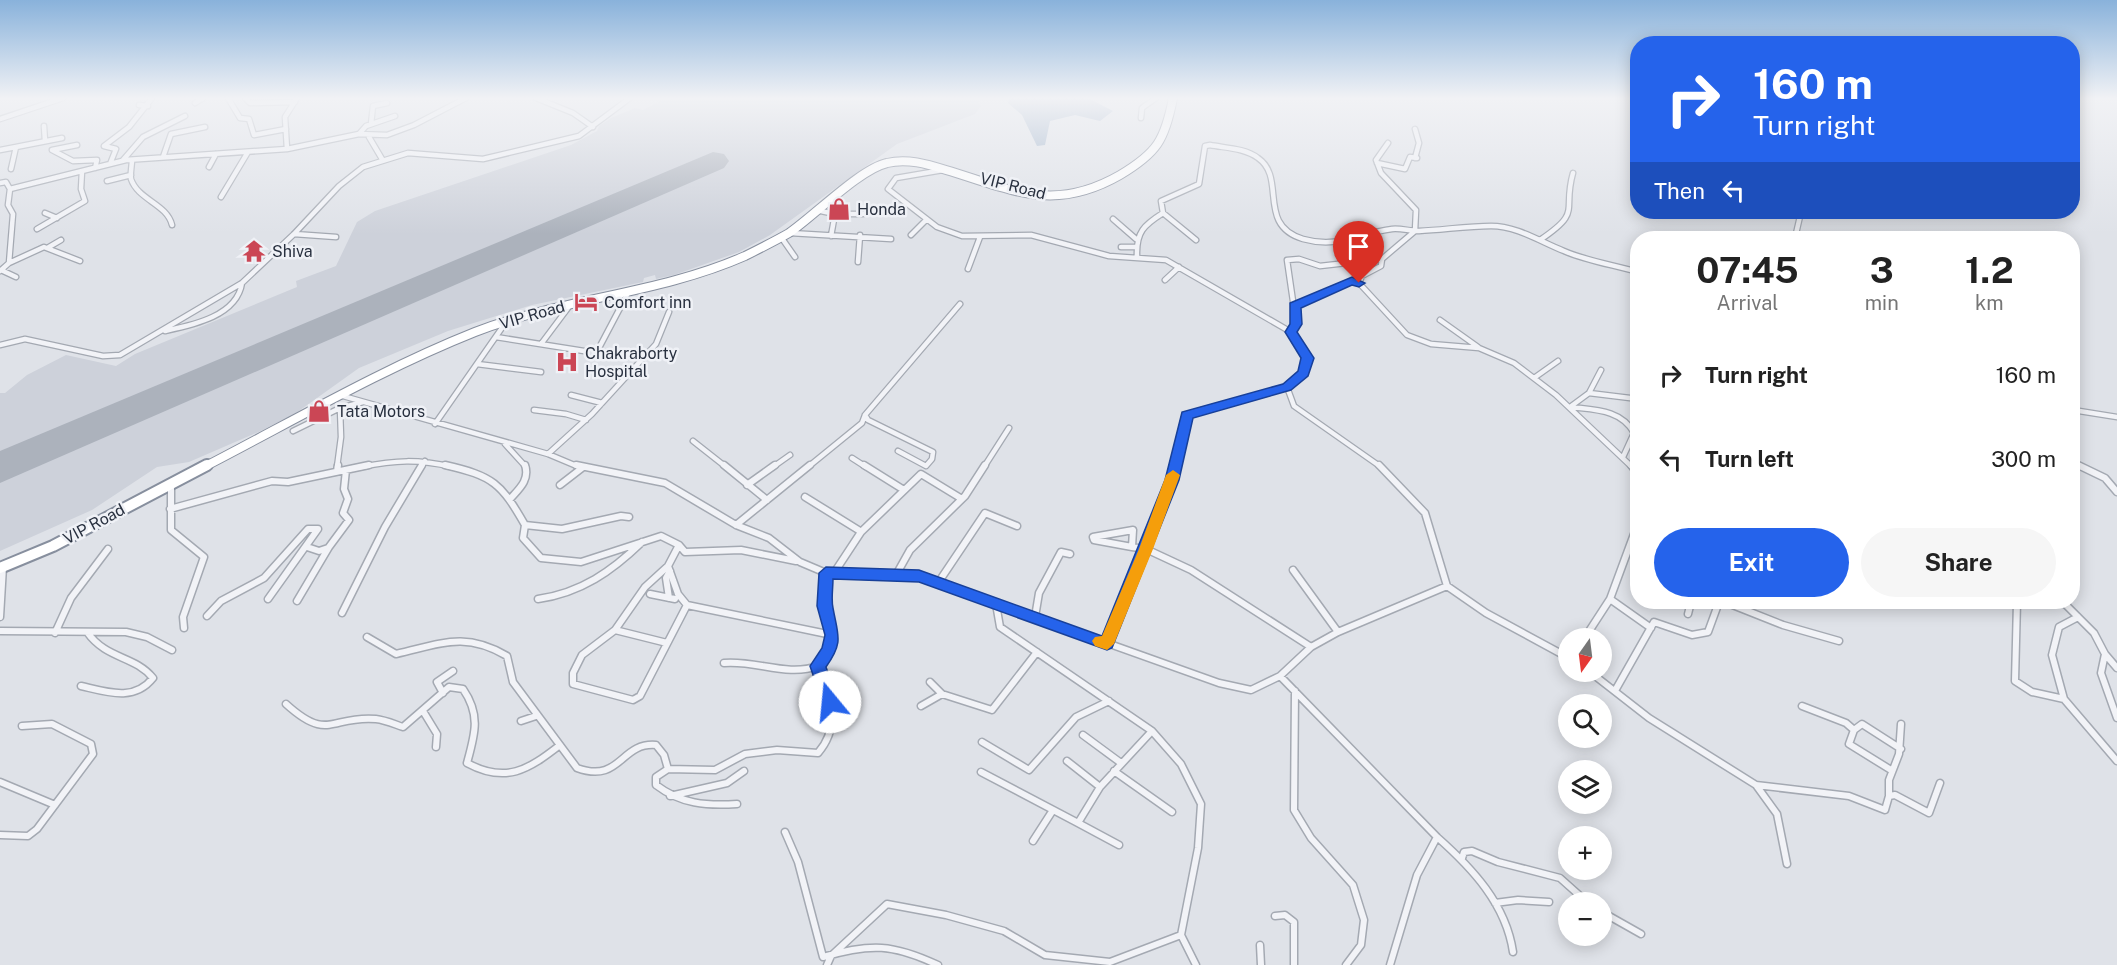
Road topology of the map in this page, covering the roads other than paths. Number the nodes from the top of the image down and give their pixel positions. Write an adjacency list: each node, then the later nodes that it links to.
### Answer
1 (35, 143): 13 (street)
2 (108, 143): 23 (street)
3 (138, 143): 21 (street)
4 (168, 143): 18 (street)
5 (287, 143): 14 (street)
6 (316, 143): 14 (street)
7 (373, 143): 19 (street)
8 (550, 143): 19 (street)
9 (1162, 143): 27 (highway, VIP Road)
10 (1388, 143): 22 (street)
11 (1419, 143): 22 (street)
12 (77, 144): 25 (street)
13 (16, 147): 15 (street); 26 (street)
14 (287, 149): 16 (street)
15 (0, 150)
16 (248, 152): 17 (street); 34 (street)
17 (216, 154): 18 (street); 24 (street)
18 (163, 157): 20 (street)
19 (382, 159): 46 (street)
20 (132, 160): 21 (street); 30 (street)
21 (122, 161): 23 (street)
22 (1377, 163): 45 (street)
23 (110, 164): 25 (street)
24 (210, 167)
25 (95, 168): 28 (street)
26 (11, 169)
27 (947, 169): 35 (highway, VIP Road); 42 (street)
28 (82, 171): 33 (street); 40 (street)
29 (1573, 173): 57 (street)
30 (131, 175): 31 (street); 43 (street)
31 (107, 181)
32 (0, 183): 33 (street)
33 (10, 189): 66 (street)
34 (221, 197)
35 (816, 210): 38 (street); 47 (highway, VIP Road)
36 (45, 213): 40 (street)
37 (1163, 213): 45 (street); 54 (street); 56 (street)
38 (835, 214): 39 (street); 50 (street)
39 (863, 214)
40 (57, 218): 44 (street)
41 (1113, 219): 54 (street)
42 (926, 220): 49 (street); 52 (street)
43 (172, 225)
44 (38, 229)
45 (1415, 231): 57 (street); 63 (street)
46 (294, 234): 51 (street); 73 (street)
47 (785, 235): 50 (street); 62 (street); 75 (highway, VIP Road)
48 (860, 235): 50 (street); 53 (street); 65 (street)
49 (911, 235)
50 (831, 236)
51 (336, 237)
52 (980, 237): 61 (street); 68 (street)
53 (891, 239)
54 (1136, 239): 60 (street)
55 (61, 240): 59 (street)
56 (1196, 240)
57 (1540, 240): 70 (street)
58 (1121, 247): 60 (street)
59 (49, 248): 64 (street); 66 (street)
60 (1136, 248): 61 (street)
61 (1137, 256): 67 (street)
62 (795, 257)
63 (1382, 260): 74 (street); 78 (street)
64 (80, 261)
65 (858, 262)
66 (9, 263): 69 (street)
67 (1179, 267): 72 (street); 83 (street)
68 (968, 269)
69 (1, 270): 71 (street)
70 (1630, 270)
71 (16, 277)
72 (1165, 280)
73 (242, 283): 82 (street); 82 (street)
74 (1359, 283): 78 (street); 88 (street)
75 (630, 291): 76 (highway, VIP Road); 87 (street)
76 (571, 304): 80 (highway, VIP Road); 85 (street)
77 (960, 304): 106 (street)
78 (1295, 306): 83 (street)
79 (669, 312): 101 (street)
80 (507, 320): 84 (street); 98 (highway, VIP Road)
81 (1440, 320): 88 (street)
82 (161, 332): 86 (street)
83 (1291, 332): 95 (street)
84 (496, 337): 85 (street); 91 (street)
85 (541, 344): 89 (street)
86 (0, 345)
87 (600, 346)
88 (1479, 348): 94 (street)
89 (584, 351)
90 (1558, 361): 94 (street)
91 (477, 364): 93 (street); 110 (street)
92 (1601, 370): 96 (street)
93 (541, 372)
94 (1534, 378): 102 (street)
95 (1287, 387): 149 (street); 159 (street)
96 (1589, 393): 99 (street); 102 (street)
97 (571, 395): 101 (street)
98 (343, 396): 100 (street); 127 (highway, VIP Road)
99 (1630, 398)
100 (364, 402): 103 (street); 110 (street)
101 (602, 403): 108 (street)
102 (1570, 407): 109 (street); 119 (street)
103 (340, 408): 112 (street); 126 (street)
104 (534, 410): 108 (street)
105 (2080, 411): 107 (street)
106 (865, 415): 116 (street); 135 (street)
107 (2117, 417)
108 (586, 420): 117 (street)
109 (1630, 423)
110 (435, 424): 114 (street)
111 (1009, 428): 134 (street)
112 (293, 431)
113 (693, 441): 129 (street)
114 (502, 442): 117 (street); 133 (street)
115 (1630, 442): 119 (street)
116 (898, 451)
117 (548, 454): 124 (street)
118 (789, 455): 129 (street)
119 (1623, 457): 122 (street)
120 (852, 458): 130 (street)
121 (425, 461): 125 (street); 133 (street); 172 (street)
122 (1630, 465)
123 (2080, 466): 131 (street)
124 (582, 468): 128 (street); 139 (street)
125 (346, 470): 126 (street); 146 (street)
126 (337, 471): 136 (street)
127 (171, 484): 136 (street); 152 (highway, VIP Road)
128 (560, 485)
129 (747, 485): 135 (street)
130 (904, 490): 134 (street); 141 (street)
131 (2117, 492)
132 (805, 497): 141 (street)
133 (510, 499): 138 (street)
134 (962, 499): 157 (street)
135 (767, 500): 139 (street)
136 (170, 509): 178 (street)
137 (630, 517): 138 (street)
138 (525, 525): 142 (street)
139 (736, 525): 151 (street)
140 (1017, 526): 158 (street)
141 (861, 531): 156 (street)
142 (643, 541): 143 (street); 162 (street)
143 (679, 545): 151 (street); 153 (street)
144 (1630, 545): 163 (street)
145 (307, 547): 146 (street); 161 (street); 174 (street)
146 (329, 547): 164 (street)
147 (1132, 547): 147 (street); 149 (street)
148 (108, 549): 185 (street)
149 (1146, 549): 190 (street); 191 (street)
150 (1070, 554): 175 (street)
151 (800, 562): 155 (street)
152 (2, 567): 177 (street)
153 (669, 568): 160 (street); 166 (street); 181 (street)
154 (1293, 570): 184 (street)
155 (826, 573): 156 (street); 186 (street)
156 (834, 573): 157 (street)
157 (896, 575): 158 (street)
158 (938, 583): 165 (street)
159 (1447, 586): 184 (street); 194 (street)
160 (650, 594)
161 (268, 599)
162 (538, 599)
163 (1610, 599): 179 (street); 180 (street)
164 (297, 601)
165 (996, 604): 175 (street); 193 (street)
166 (687, 606): 186 (street); 189 (street)
167 (1689, 609): 173 (street)
168 (1716, 609): 180 (street)
169 (1743, 609): 188 (street)
170 (2017, 609): 208 (street)
171 (2070, 609): 176 (street)
172 (342, 613)
173 (1688, 614)
174 (207, 616)
175 (1035, 617): 190 (street)
176 (2078, 617): 195 (street); 208 (street)
177 (0, 618)
178 (184, 628)
179 (1591, 628)
180 (1651, 628): 204 (street)
181 (615, 630): 189 (street); 189 (street)
182 (0, 631): 185 (street)
183 (87, 632): 185 (street); 192 (street); 203 (street)
184 (1338, 632): 191 (street)
185 (55, 633)
186 (832, 635): 197 (street)
187 (367, 637): 214 (street)
188 (1839, 641)
189 (667, 643)
190 (1107, 644): 200 (street)
191 (1311, 647): 200 (street)
192 (172, 650)
193 (1037, 652): 207 (street); 209 (street)
194 (1558, 652)
195 (2105, 654): 198 (street); 215 (street)
196 (724, 663): 197 (street)
197 (818, 666): 229 (street)
198 (2117, 667)
199 (453, 671): 206 (street)
200 (1280, 676): 205 (street)
201 (930, 682): 207 (street)
202 (1605, 682): 204 (street)
203 (81, 686)
204 (1616, 689): 236 (street)
205 (1295, 691): 247 (street); 267 (street)
206 (443, 693): 213 (street); 223 (street)
207 (942, 694): 211 (street)
208 (2064, 699): 227 (street)
209 (1109, 701): 220 (street); 222 (street)
210 (286, 704): 213 (street)
211 (921, 706)
212 (1802, 706): 219 (street)
213 (423, 711): 224 (street)
214 (536, 716): 216 (street); 223 (street)
215 (2117, 718)
216 (520, 721)
217 (1901, 724): 225 (street)
218 (22, 726): 241 (street)
219 (1854, 730): 225 (street); 230 (street)
220 (1152, 731): 228 (street); 257 (street)
221 (1083, 735): 228 (street)
222 (982, 742)
223 (560, 745): 229 (street)
224 (436, 747)
225 (1901, 749): 230 (street)
226 (1067, 761): 237 (street)
227 (2117, 761)
228 (1121, 764): 232 (street)
229 (668, 769): 238 (street)
230 (1891, 770): 239 (street)
231 (744, 771): 238 (street)
232 (1114, 771): 237 (street); 243 (street)
233 (981, 772): 242 (street)
234 (0, 782): 241 (street)
235 (1940, 783): 239 (street)
236 (1756, 785): 239 (street); 251 (street)
237 (1100, 787): 244 (street)
238 (670, 796): 240 (street)
239 (1889, 796)
240 (738, 804)
241 (55, 805): 246 (street)
242 (1053, 810): 244 (street); 248 (street)
243 (1172, 812)
244 (1078, 823): 249 (street)
245 (785, 832): 261 (street)
246 (0, 836)
247 (1437, 837): 250 (street); 268 (street)
248 (1033, 841)
249 (1119, 845)
250 (1462, 858): 252 (street); 254 (street)
251 (1787, 864)
252 (1576, 892)
253 (1549, 902): 254 (street)
254 (1495, 903): 260 (street)
255 (1275, 916): 266 (street)
256 (1612, 918): 258 (street)
257 (1182, 934): 261 (street); 264 (street)
258 (1641, 934)
259 (1260, 945): 265 (street)
260 (1513, 952)
261 (831, 956): 262 (street); 263 (street)
262 (827, 965)
263 (938, 965)
264 (1196, 965)
265 (1261, 965)
266 (1294, 965)
267 (1346, 965)
268 (1390, 965)

